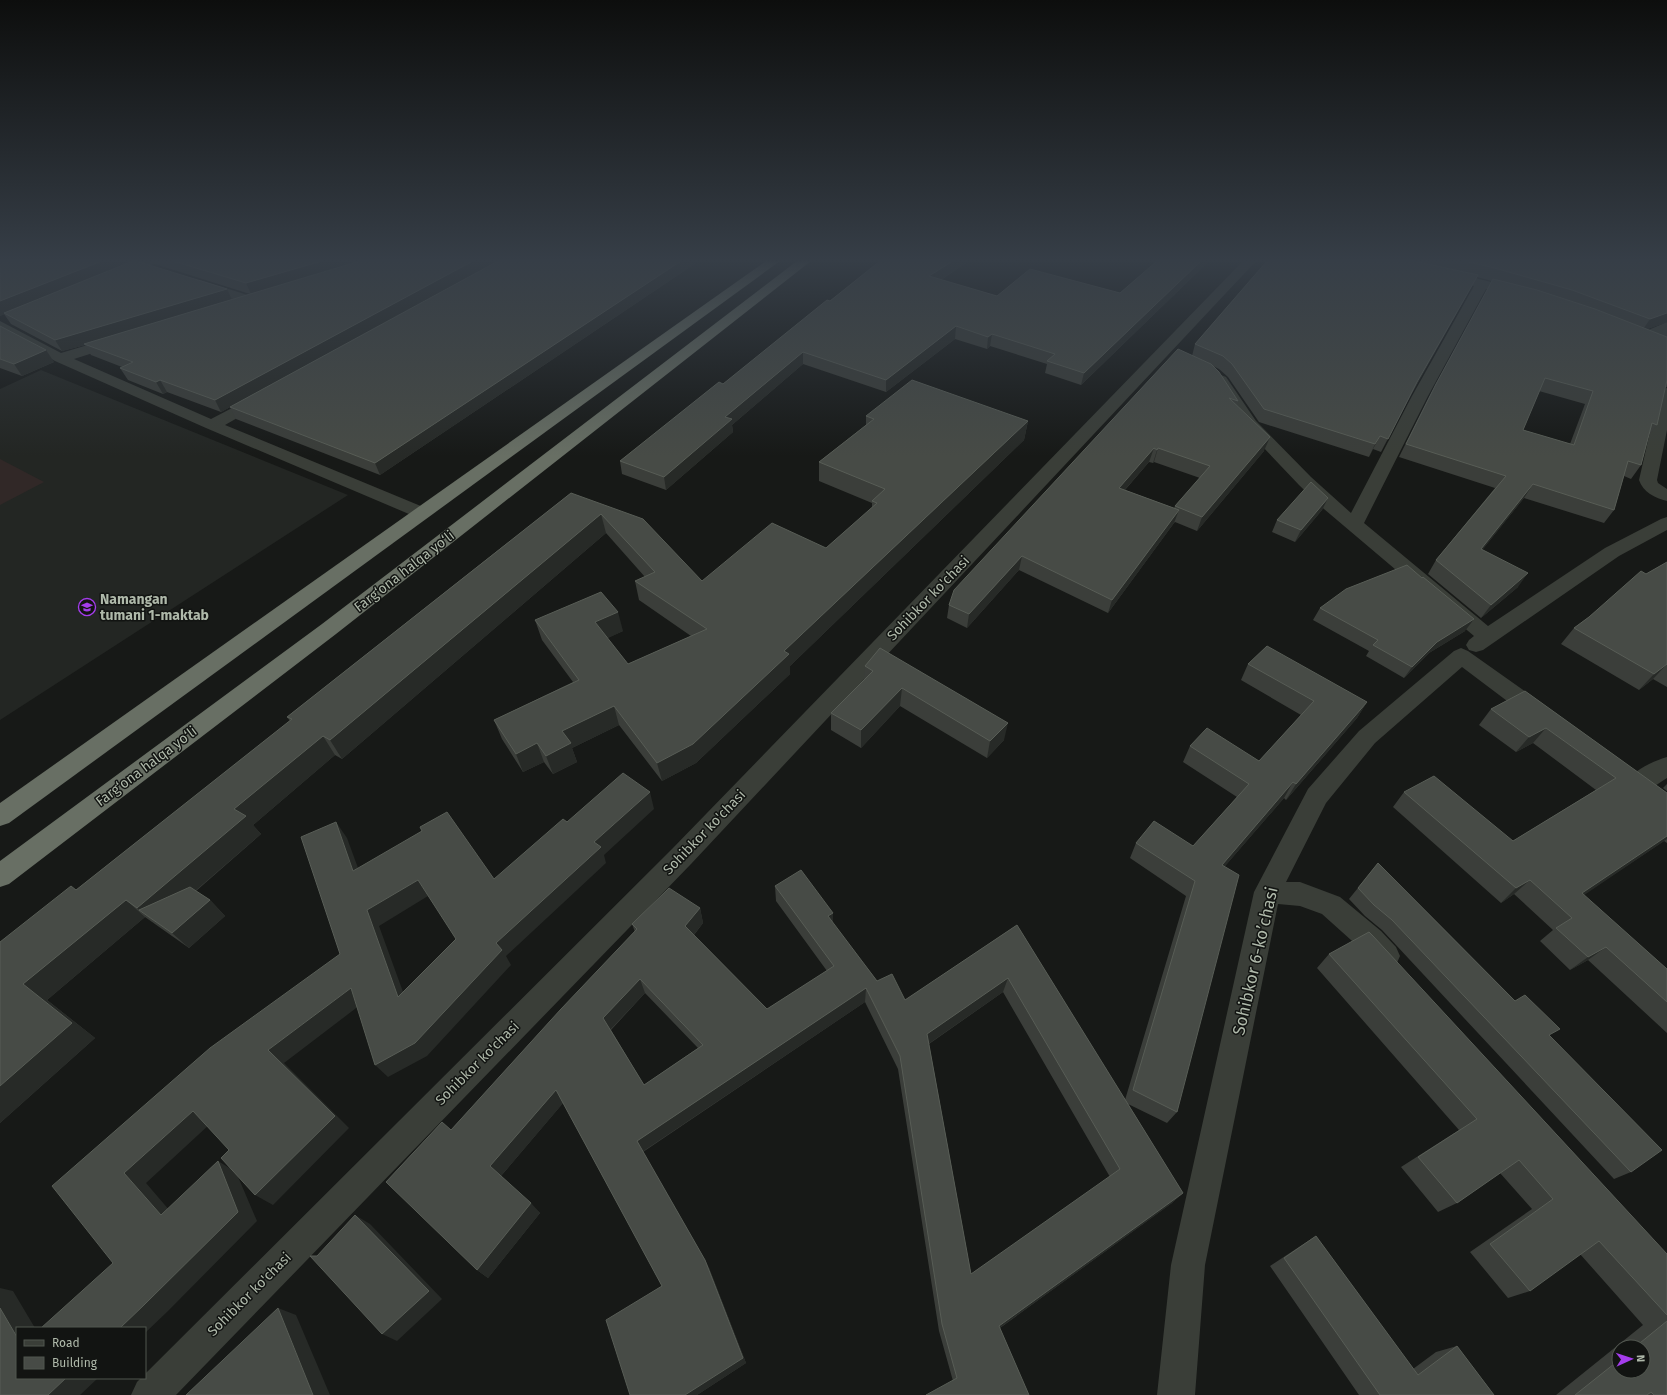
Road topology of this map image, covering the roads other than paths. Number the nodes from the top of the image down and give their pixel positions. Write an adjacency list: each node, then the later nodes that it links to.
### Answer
1 (4, 326): 11 (street)
2 (683, 326): 17 (highway)
3 (721, 326): 26 (highway, Farg‘ona halqa yo‘li)
4 (1197, 326): 29 (street, Sohibkor ko'chasi)
5 (1459, 326): 19 (street)
6 (1667, 326): 9 (street)
7 (1628, 332): 9 (street)
8 (128, 337): 11 (street)
9 (1642, 338): 10 (street)
10 (1660, 345)
11 (60, 358): 15 (street)
12 (1209, 371): 19 (street)
13 (274, 391): 15 (street)
14 (1667, 393): 16 (street)
15 (212, 425): 17 (street)
16 (1667, 496)
17 (422, 513): 25 (highway)
18 (1667, 523): 20 (street, Sohibkor 6-koʼchasi)
19 (1354, 524): 20 (street)
20 (1488, 637): 21 (street, Sohibkor 6-koʼchasi)
21 (1461, 656): 22 (street); 27 (street, Sohibkor 6-koʼchasi)
22 (1562, 729)
23 (1667, 766): 24 (street)
24 (1661, 801)
25 (0, 816)
26 (0, 876)
27 (1267, 892): 28 (street); 30 (street, Sohibkor 6-koʼchasi)
28 (1403, 975)
29 (150, 1395)
30 (1176, 1395)

